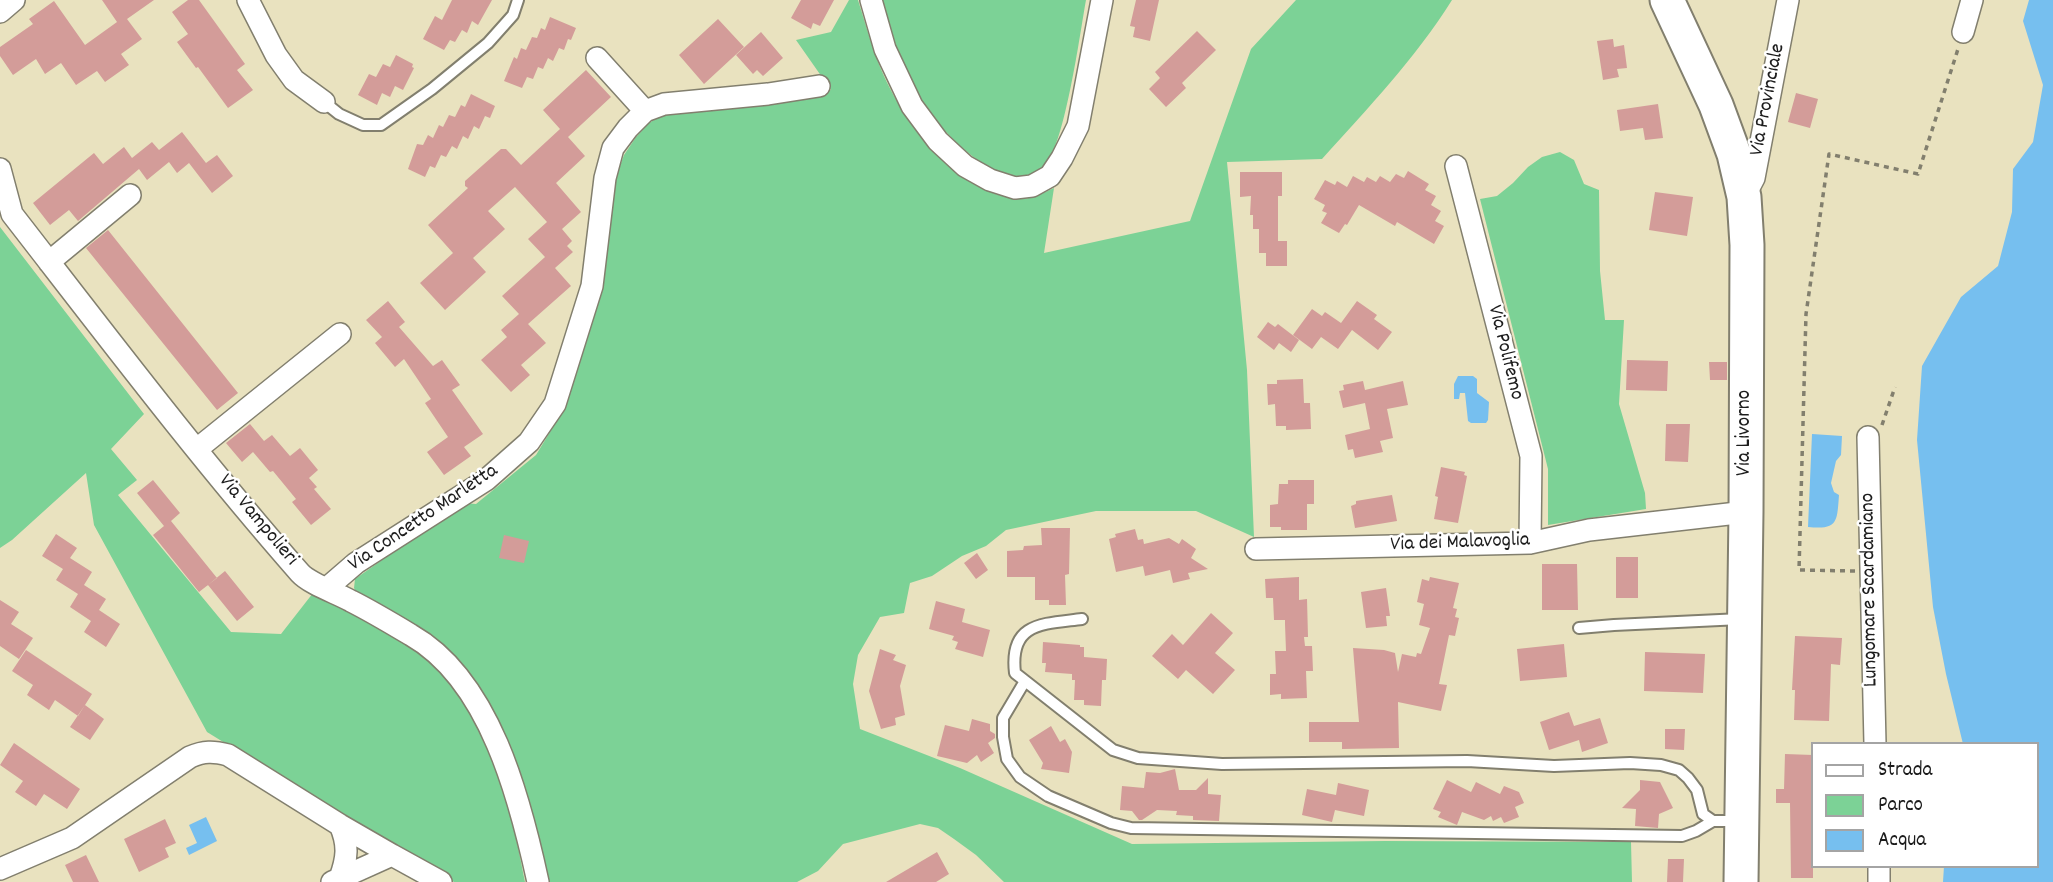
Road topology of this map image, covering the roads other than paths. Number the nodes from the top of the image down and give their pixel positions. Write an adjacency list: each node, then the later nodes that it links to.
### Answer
1 (13, 0): 9 (street)
2 (248, 0): 13 (street)
3 (517, 0): 13 (lane)
4 (871, 0): 5 (street)
5 (1102, 0)
6 (1667, 0): 18 (main road, Via Livorno)
7 (1788, 0): 18 (street, Via Provinciale)
8 (1972, 0): 10 (street)
9 (0, 12)
10 (1963, 32)
11 (597, 58): 14 (street)
12 (819, 86): 14 (street)
13 (324, 102)
14 (645, 111): 26 (street, Via Concetto Marletta)
15 (1456, 166): 24 (street, Via Polifemo)
16 (0, 169): 19 (street, Via Vampolieri)
17 (130, 195): 19 (street)
18 (1744, 197): 23 (main road, Via Livorno)
19 (49, 262): 22 (street, Via Vampolieri)
20 (340, 334): 22 (street)
21 (1873, 436): 31 (street, Lungomare Scardamiano)
22 (197, 449): 26 (street, Via Vampolieri)
23 (1746, 512): 24 (street, Via dei Malavoglia); 28 (main road, Via Livorno)
24 (1530, 544): 25 (street, Via dei Malavoglia)
25 (1256, 549)
26 (327, 588): 38 (street, Via Vampolieri)
27 (1082, 619): 30 (lane)
28 (1744, 619): 29 (lane); 32 (main road, Via Livorno)
29 (1579, 628)
30 (1025, 681): 32 (lane); 32 (lane)
31 (1875, 742)
32 (1726, 821): 39 (main road, Via Livorno)
33 (340, 825): 34 (street); 35 (street); 36 (street)
34 (392, 855): 36 (street); 37 (street)
35 (0, 869)
36 (336, 880)
37 (441, 882)
38 (538, 882)
39 (1741, 882)

